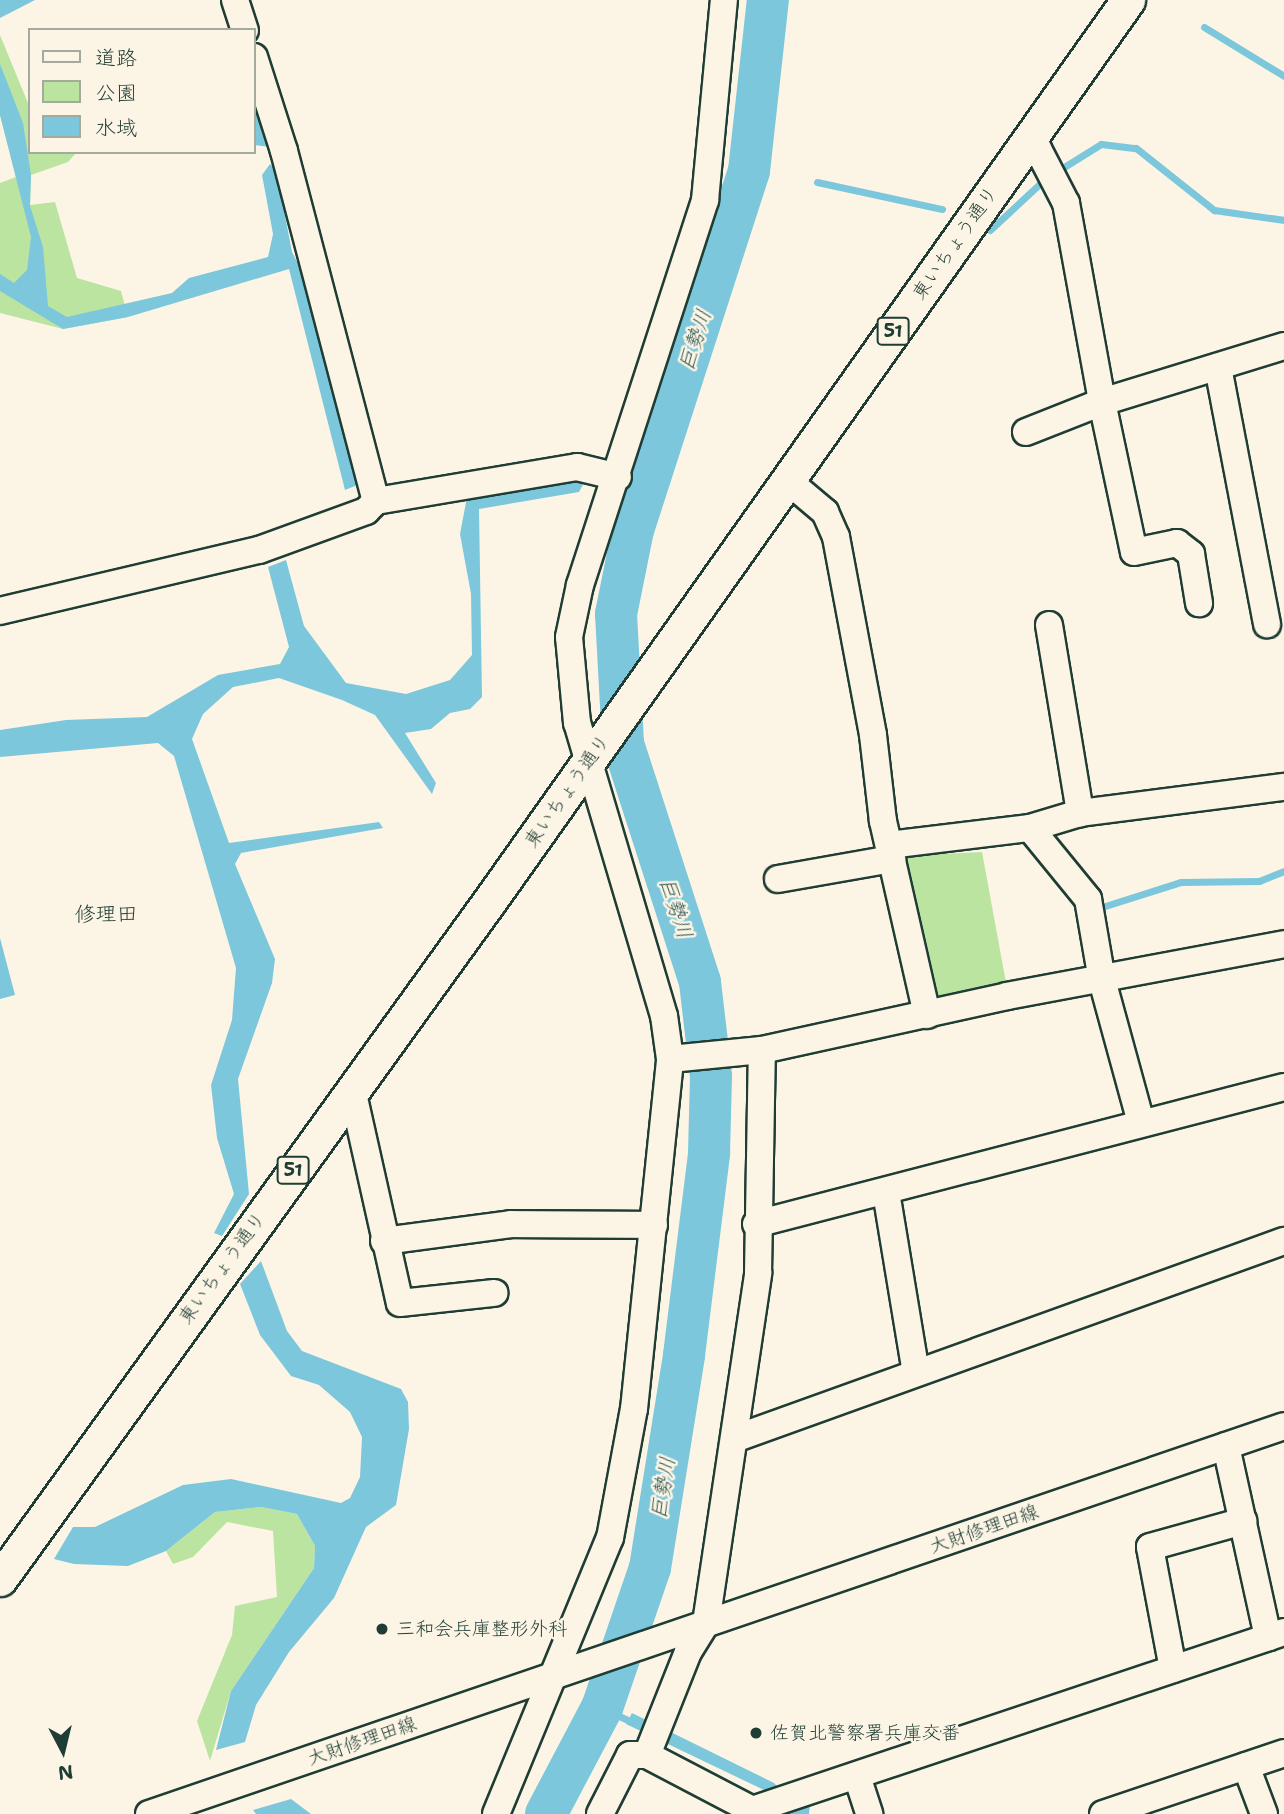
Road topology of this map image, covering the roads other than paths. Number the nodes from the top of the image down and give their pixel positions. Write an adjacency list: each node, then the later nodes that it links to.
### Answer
1 (235, 0): 4 (street)
2 (724, 0): 11 (street)
3 (1128, 0): 6 (main road, 東いちょう通り / 51)
4 (244, 28)
5 (256, 63): 13 (street)
6 (1028, 141): 9 (street); 12 (main road, 東いちょう通り / 51)
7 (1284, 345): 8 (street)
8 (1218, 366): 9 (street); 16 (street)
9 (1101, 402): 10 (street); 14 (street)
10 (1026, 432)
11 (618, 477): 13 (street); 18 (street)
12 (788, 480): 18 (main road, 東いちょう通り / 51); 22 (street)
13 (376, 501): 15 (street)
14 (1199, 603)
15 (0, 611)
16 (1267, 624)
17 (1049, 625): 20 (street)
18 (588, 762): 28 (street); 30 (main road, 東いちょう通り / 51)
19 (1284, 787): 20 (street)
20 (1080, 813): 21 (street)
21 (1030, 828): 22 (street); 25 (street)
22 (890, 852): 23 (street); 26 (street)
23 (778, 879)
24 (1284, 944): 25 (street)
25 (1102, 980): 26 (street); 31 (street)
26 (927, 1014): 27 (street)
27 (762, 1050): 28 (street); 33 (street)
28 (670, 1059): 34 (street)
29 (1284, 1087): 31 (street)
30 (352, 1089): 35 (street); 43 (main road, 東いちょう通り / 51)
31 (1141, 1123): 32 (street)
32 (886, 1192): 33 (street); 38 (street)
33 (756, 1224): 40 (street)
34 (654, 1225): 35 (street); 47 (street)
35 (384, 1241): 37 (street)
36 (1284, 1241): 38 (street)
37 (494, 1293)
38 (916, 1373): 40 (street)
39 (1284, 1426): 41 (street, 大財修理田線)
40 (734, 1440): 44 (street)
41 (1226, 1446): 42 (street); 44 (street, 大財修理田線)
42 (1242, 1521): 45 (street); 46 (street)
43 (0, 1579)
44 (695, 1627): 47 (street, 大財修理田線); 48 (street)
45 (1276, 1635): 46 (street)
46 (1173, 1669): 51 (street)
47 (564, 1671): 52 (street, 大財修理田線); 53 (street)
48 (653, 1739): 51 (street); 54 (street)
49 (1284, 1753): 50 (street)
50 (1246, 1766): 56 (street); 57 (street)
51 (857, 1776): 55 (street)
52 (149, 1814)
53 (496, 1814)
54 (600, 1814)
55 (869, 1814)
56 (1103, 1814)
57 (1264, 1814)

